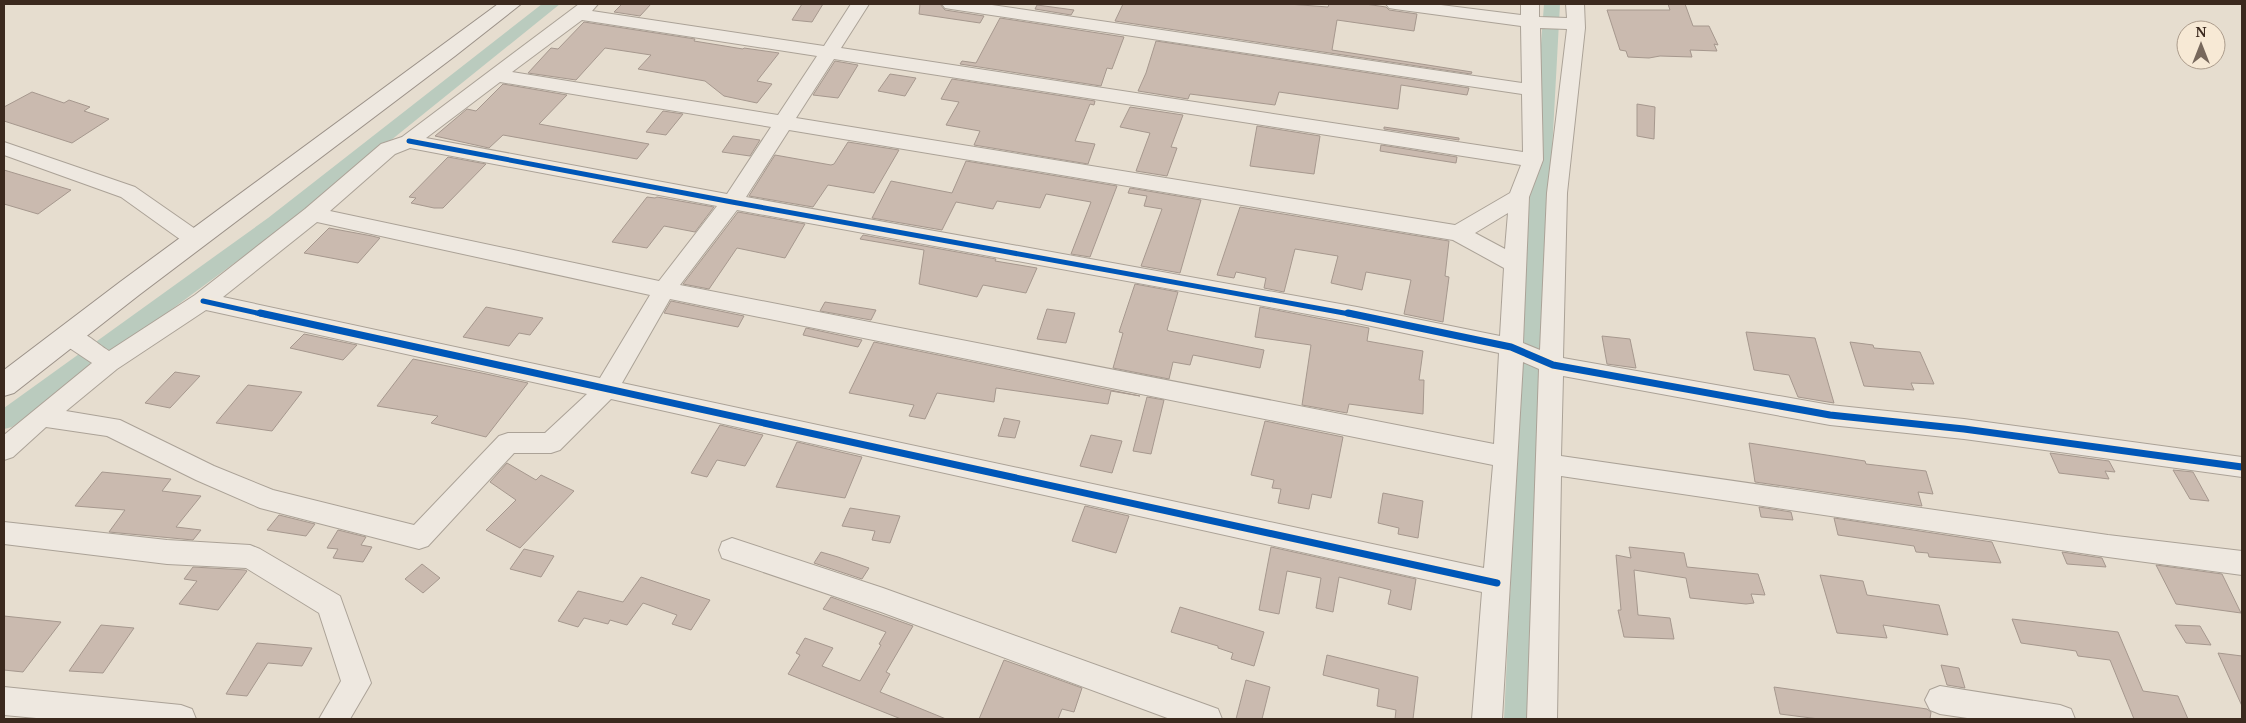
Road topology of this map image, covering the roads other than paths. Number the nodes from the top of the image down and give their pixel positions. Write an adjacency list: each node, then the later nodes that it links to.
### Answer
1 (511, 4): 19 (street)
2 (860, 4): 8 (street)
3 (951, 4): 10 (street)
4 (1395, 4): 6 (street)
5 (584, 9): 8 (street); 9 (street)
6 (1530, 13): 7 (street); 10 (street)
7 (1576, 14): 26 (street)
8 (828, 53): 11 (street); 14 (street)
9 (494, 75): 11 (street); 12 (street)
10 (1532, 90): 14 (street)
11 (783, 123): 16 (street); 18 (street)
12 (408, 141): 16 (street); 17 (street)
13 (4, 148): 19 (street)
14 (1533, 160): 15 (street)
15 (1519, 197): 18 (street); 20 (street)
16 (732, 202): 21 (street); 24 (street)
17 (313, 214): 21 (street); 22 (street)
18 (1458, 233): 20 (street)
19 (196, 240): 23 (street)
20 (1514, 263): 24 (street)
21 (664, 290): 28 (street); 31 (street)
22 (203, 300): 25 (street); 28 (street)
23 (66, 336): 25 (street); 27 (street)
24 (1510, 347): 26 (street); 31 (street)
25 (109, 363): 29 (street)
26 (1553, 365): 32 (street); 33 (street)
27 (4, 385)
28 (606, 389): 29 (street); 37 (street)
29 (41, 417): 30 (street)
30 (4, 450)
31 (1506, 457): 37 (street)
32 (1548, 464): 36 (street); 44 (street)
33 (2242, 468)
34 (4, 534): 41 (street)
35 (732, 550): 42 (street)
36 (2242, 563)
37 (1497, 583): 43 (street)
38 (1940, 700): 45 (street)
39 (4, 701): 40 (street)
40 (181, 719)
41 (334, 719)
42 (1207, 719)
43 (1487, 719)
44 (1542, 719)
45 (2060, 719)

